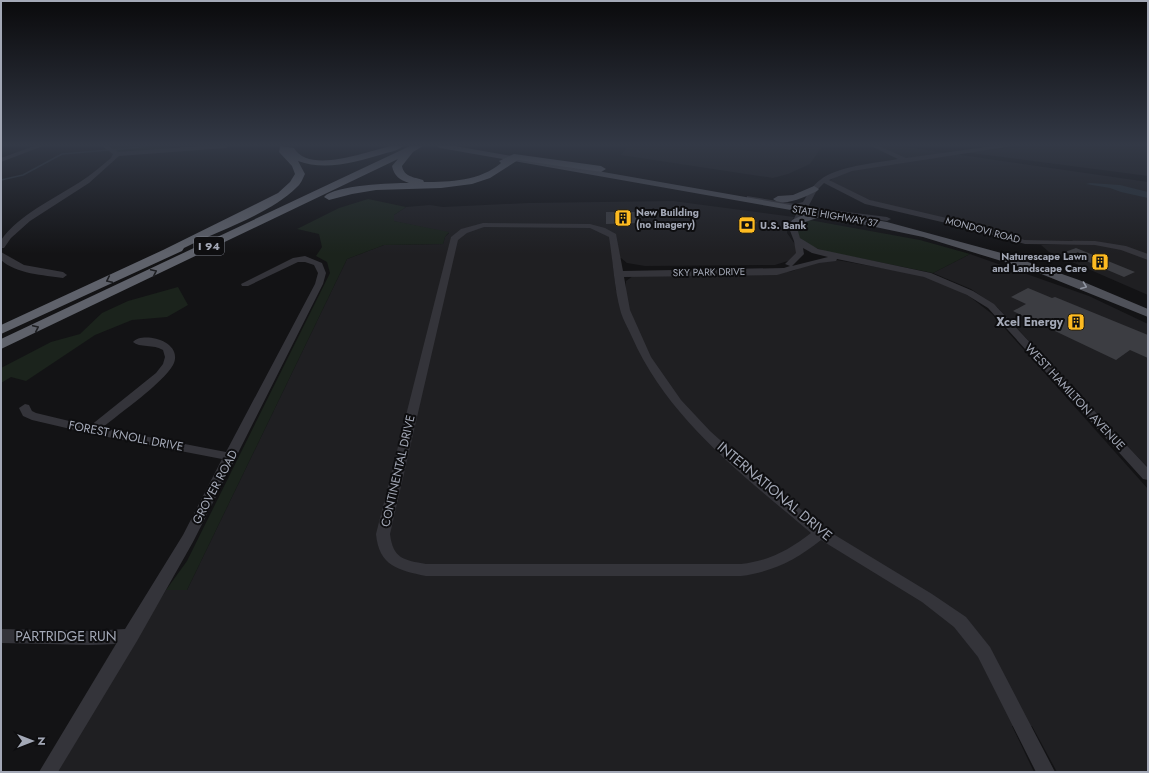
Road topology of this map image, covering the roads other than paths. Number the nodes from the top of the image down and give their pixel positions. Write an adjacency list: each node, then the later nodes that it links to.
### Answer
1 (83, 182): 21 (street)
2 (295, 182): 23 (highway)
3 (321, 182): 23 (highway, I 94)
4 (343, 182): 24 (highway, I 94)
5 (423, 182): 6 (highway)
6 (453, 182)
7 (468, 182): 24 (highway)
8 (645, 182): 13 (main road, STATE HIGHWAY 37)
9 (670, 182): 14 (main road, STATE HIGHWAY 37)
10 (821, 182): 12 (street)
11 (827, 182): 26 (street, MONDOVI ROAD)
12 (813, 191): 14 (main road); 15 (street); 16 (street)
13 (717, 195): 14 (main road, STATE HIGHWAY 37); 15 (street)
14 (775, 202): 15 (main road, STATE HIGHWAY 37); 19 (street)
15 (805, 207): 16 (main road, STATE HIGHWAY 37); 17 (main road, STATE HIGHWAY 37); 18 (street); 19 (street)
16 (842, 210): 18 (main road, STATE HIGHWAY 37)
17 (832, 215): 19 (main road); 33 (main road, STATE HIGHWAY 37, one-way to 33)
18 (887, 219): 32 (main road, STATE HIGHWAY 37)
19 (796, 222): 20 (street)
20 (798, 240): 22 (street, WEST HAMILTON AVENUE); 28 (street)
21 (2, 243)
22 (815, 251): 27 (street, WEST HAMILTON AVENUE); 28 (street, SKY PARK DRIVE)
23 (165, 254): 34 (highway, I 94, one-way to 34)
24 (192, 254): 36 (highway, I 94, one-way to 24)
25 (1, 255): 30 (street)
26 (1148, 257)
27 (857, 260): 28 (street, SKY PARK DRIVE); 40 (street, WEST HAMILTON AVENUE)
28 (796, 264): 29 (street, SKY PARK DRIVE)
29 (619, 271): 41 (street, INTERNATIONAL DRIVE); 41 (street, CONTINENTAL DRIVE)
30 (63, 275)
31 (244, 284): 39 (street, GROVER ROAD)
32 (1148, 303)
33 (1148, 313)
34 (1, 330)
35 (138, 342): 38 (street)
36 (1, 344)
37 (25, 408): 38 (street, FOREST KNOLL DRIVE)
38 (92, 430): 39 (street, FOREST KNOLL DRIVE)
39 (232, 456): 43 (street, GROVER ROAD)
40 (1148, 476)
41 (820, 533): 45 (street, INTERNATIONAL DRIVE)
42 (1, 636): 43 (street, PARTRIDGE RUN)
43 (131, 636): 44 (street, GROVER ROAD)
44 (48, 772)
45 (1046, 772)

